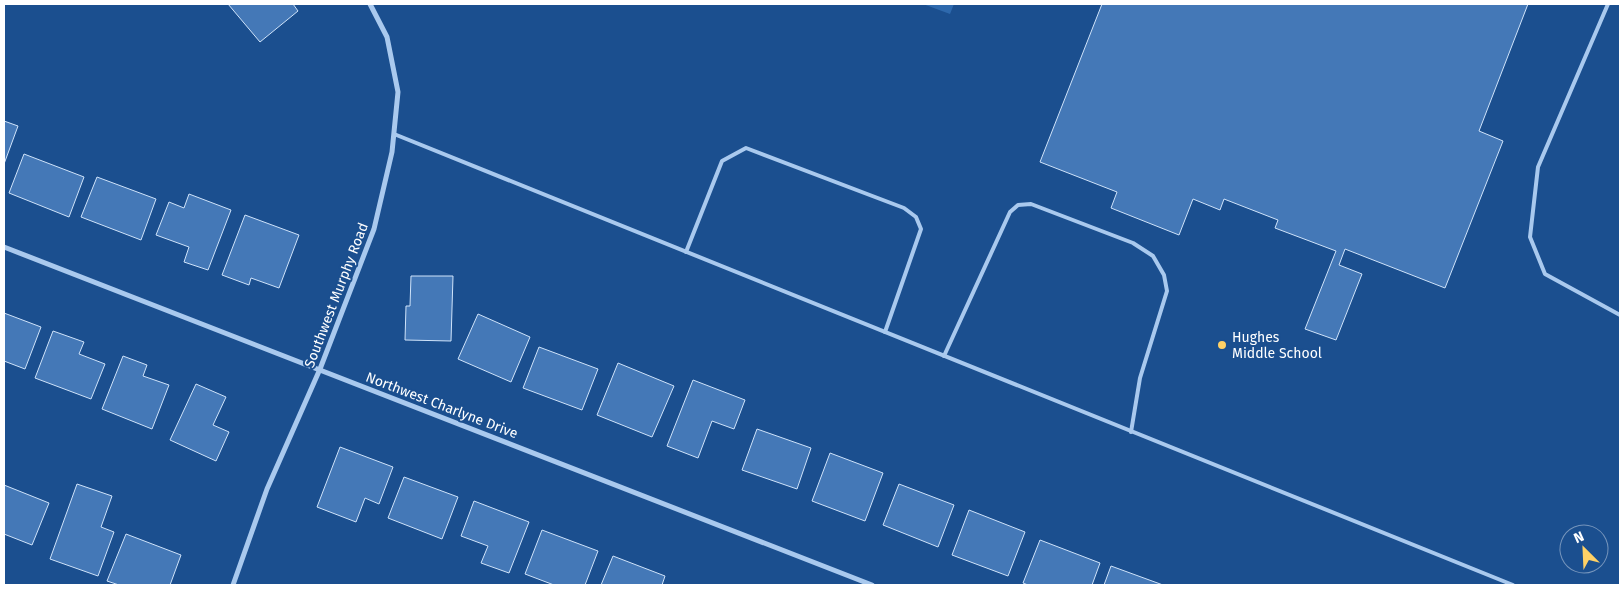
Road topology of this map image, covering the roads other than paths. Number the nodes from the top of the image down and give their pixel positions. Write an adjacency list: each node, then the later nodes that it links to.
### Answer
1 (370, 4): 3 (street, Southwest Murphy Road)
2 (1608, 4): 6 (lane)
3 (394, 134): 5 (lane); 9 (street, Southwest Murphy Road)
4 (4, 247): 9 (street, Northwest Charlyne Drive)
5 (686, 252): 7 (lane); 7 (lane)
6 (1620, 315)
7 (885, 332): 8 (lane)
8 (944, 356): 10 (lane); 10 (lane)
9 (320, 369): 11 (street, Southwest Murphy Road); 12 (street, Northwest Charlyne Drive)
10 (1132, 432): 13 (lane)
11 (233, 585)
12 (872, 585)
13 (1513, 585)

